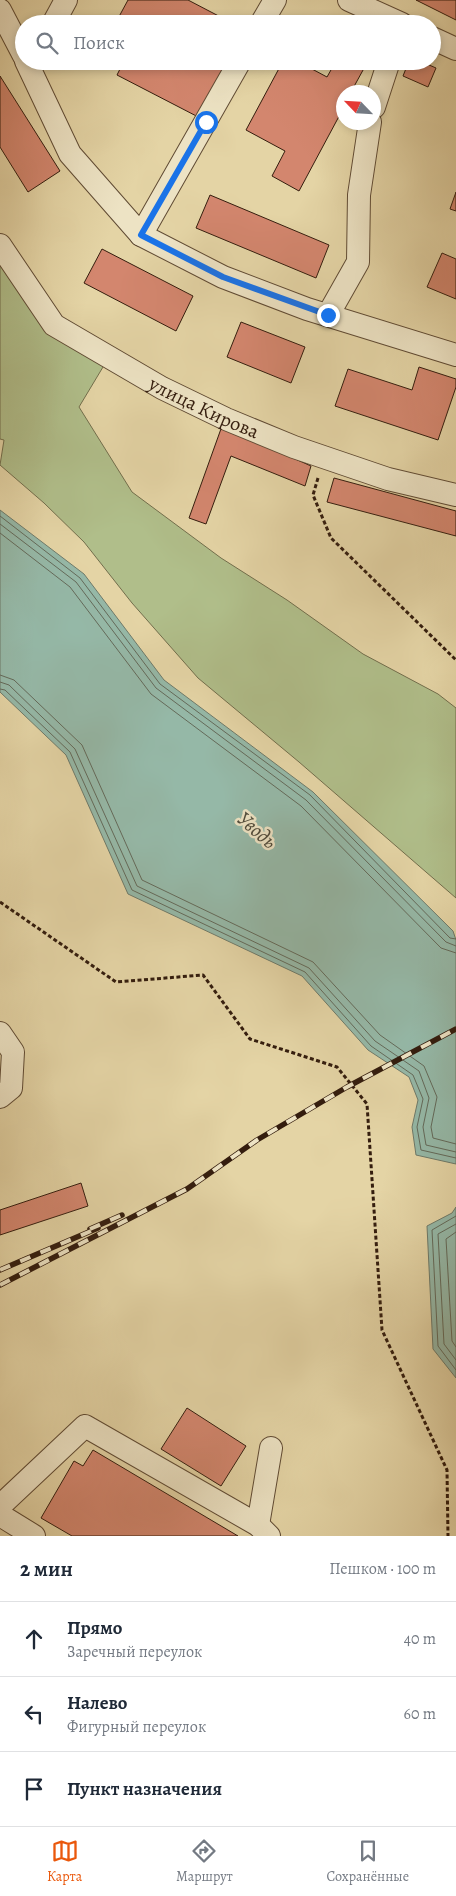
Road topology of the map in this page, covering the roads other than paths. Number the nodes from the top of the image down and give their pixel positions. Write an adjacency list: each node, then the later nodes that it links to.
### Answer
1 (66, 0): 5 (street)
2 (275, 0): 6 (street)
3 (350, 0): 7 (street)
4 (0, 10): 8 (street)
5 (58, 15)
6 (266, 15)
7 (382, 15)
8 (15, 38)
9 (441, 42): 10 (street)
10 (456, 49)
11 (32, 70): 16 (street)
12 (235, 70): 16 (street)
13 (386, 70): 14 (street)
14 (381, 86)
15 (369, 130): 18 (street)
16 (141, 235): 18 (street)
17 (0, 246): 20 (street, улица Кирова)
18 (328, 315): 19 (street)
19 (456, 355)
20 (456, 495)
21 (0, 1033): 22 (street)
22 (0, 1096)
23 (271, 1448): 26 (street)
24 (0, 1506): 26 (street)
25 (0, 1515): 27 (street)
26 (264, 1530)
27 (34, 1536)

